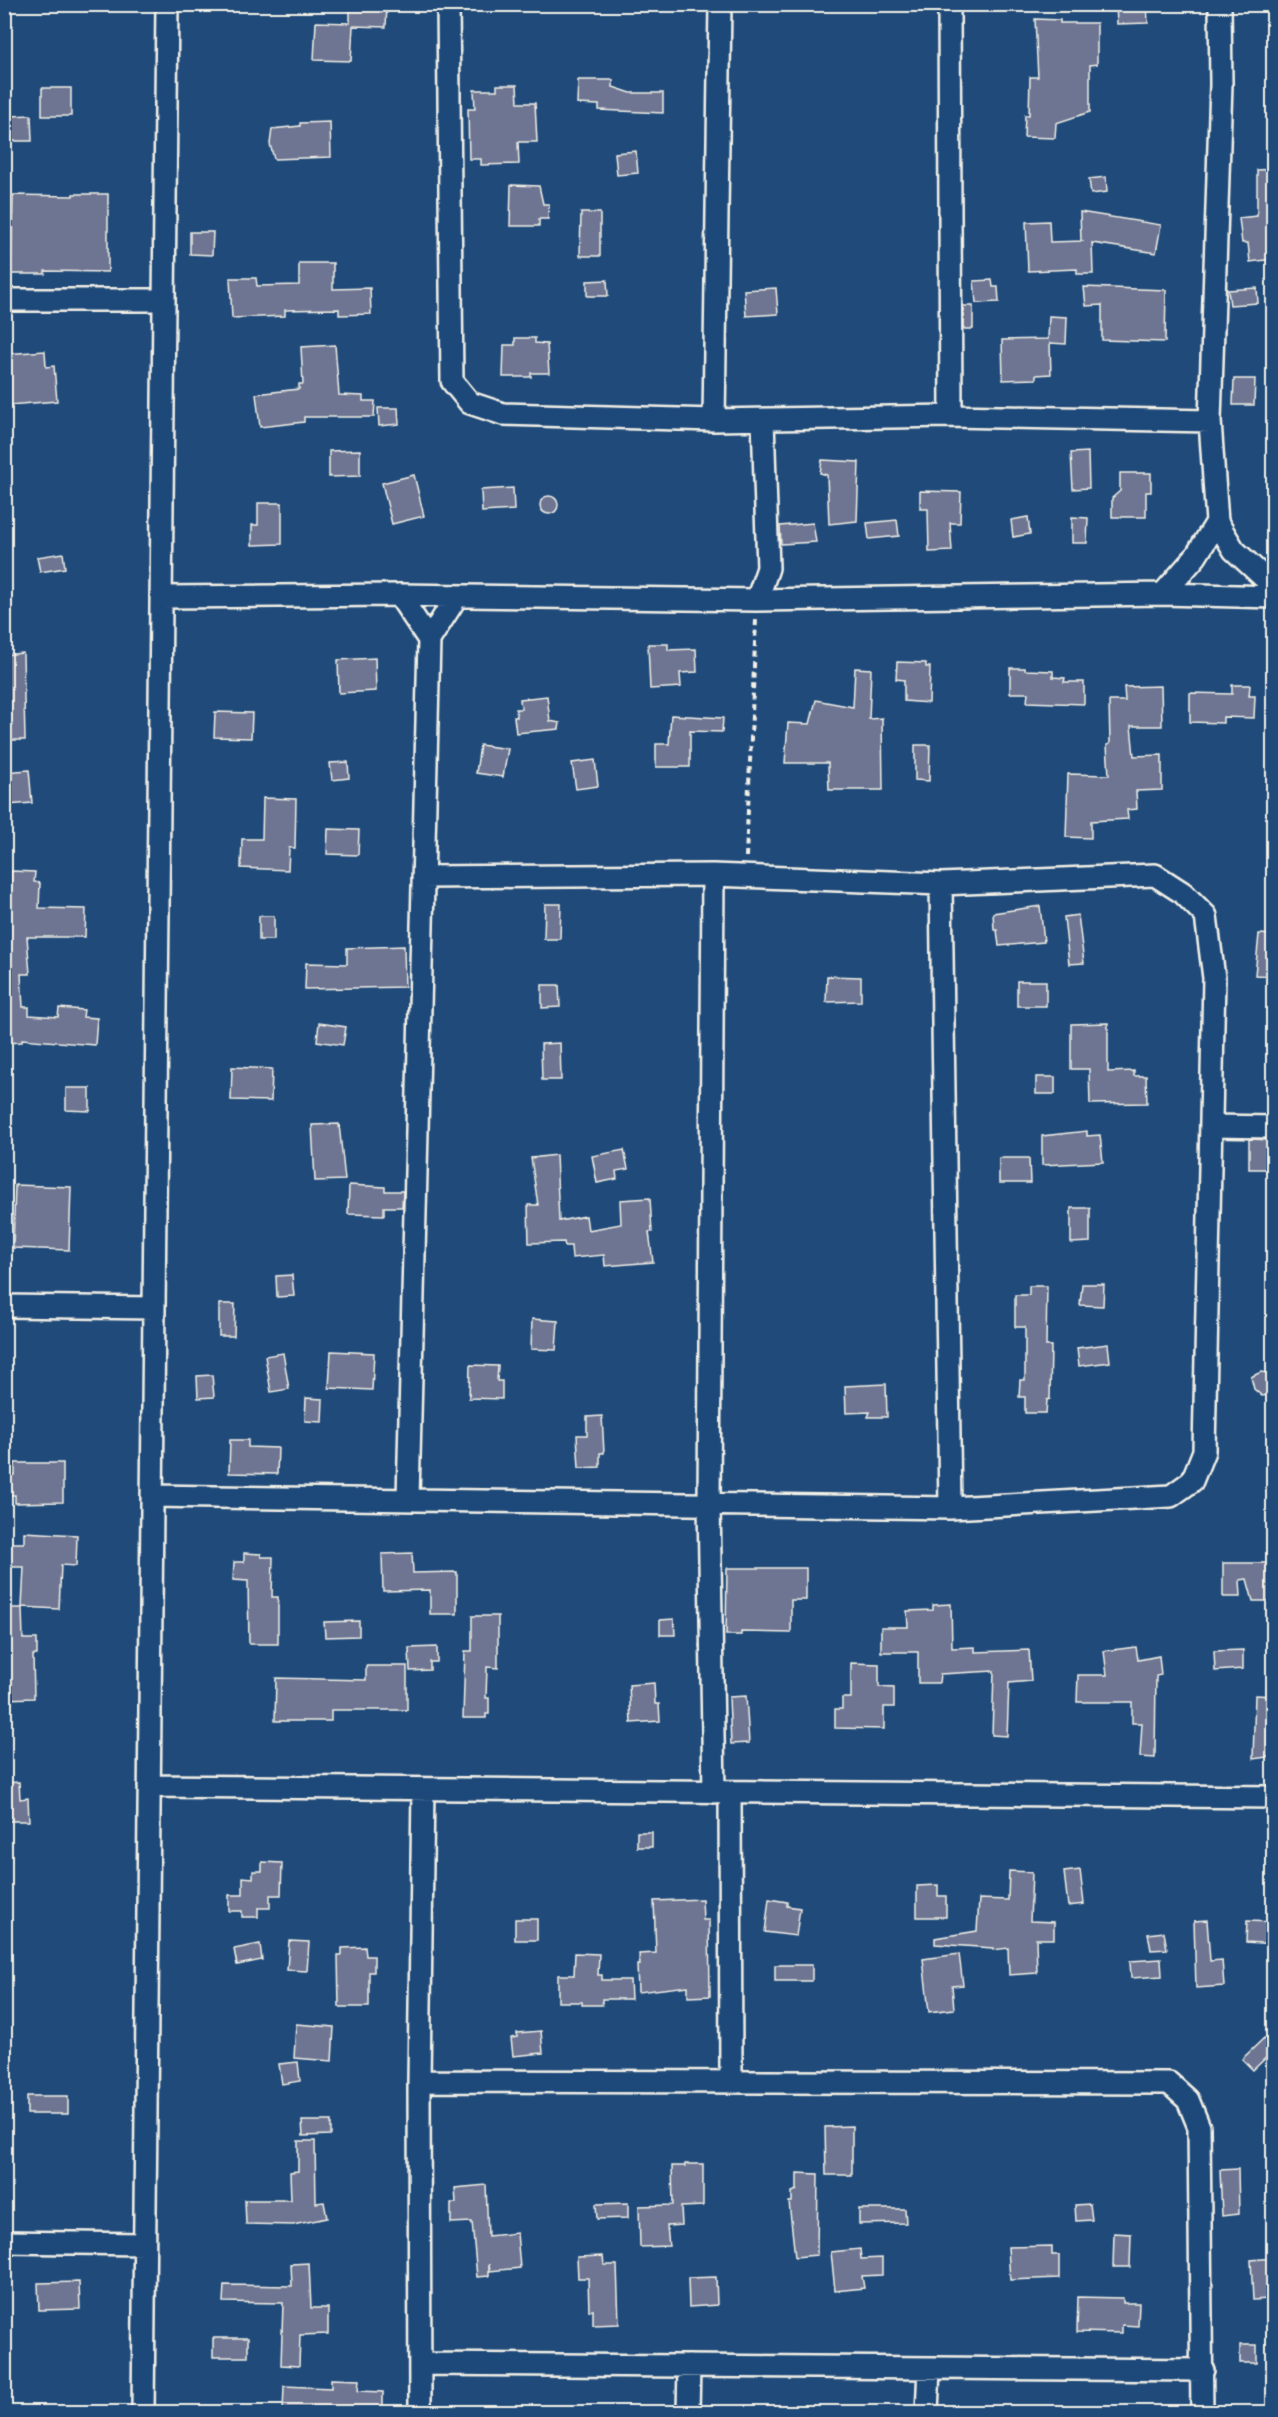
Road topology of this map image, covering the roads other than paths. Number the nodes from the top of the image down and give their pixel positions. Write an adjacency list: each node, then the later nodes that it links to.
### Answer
1 (167, 4): 7 (street)
2 (448, 4): 9 (street)
3 (720, 4): 9 (street)
4 (949, 4): 8 (street)
5 (1220, 4): 11 (street)
6 (4, 300): 7 (street)
7 (164, 300): 17 (street)
8 (951, 416): 10 (street); 11 (street)
9 (714, 420): 10 (street)
10 (764, 420): 19 (street)
11 (1210, 421): 12 (street)
12 (1217, 522): 13 (street); 14 (street)
13 (1274, 587)
14 (1162, 594): 18 (street); 19 (street)
15 (399, 595): 16 (street); 17 (street); 20 (street)
16 (457, 596): 19 (street); 20 (street)
17 (161, 597): 27 (street)
18 (1274, 597)
19 (757, 600)
20 (429, 640): 22 (street)
21 (713, 875): 22 (street); 23 (street); 30 (street)
22 (423, 877): 29 (street)
23 (941, 884): 24 (street); 31 (street)
24 (1211, 1126): 25 (street); 31 (street)
25 (1274, 1127)
26 (4, 1306): 27 (street)
27 (154, 1308): 28 (street)
28 (152, 1496): 29 (street); 32 (street)
29 (408, 1499): 30 (street)
30 (709, 1503): 31 (street); 34 (street)
31 (950, 1508)
32 (149, 1786): 33 (street); 39 (street)
33 (423, 1788): 34 (street); 36 (street)
34 (722, 1792): 35 (street); 37 (street)
35 (1274, 1797)
36 (419, 2081): 37 (street); 40 (street)
37 (731, 2082): 43 (street)
38 (4, 2242): 39 (street)
39 (144, 2244): 44 (street)
40 (420, 2364): 41 (street); 45 (street)
41 (689, 2366): 42 (street); 46 (street)
42 (929, 2368): 43 (street); 47 (street)
43 (1203, 2370): 48 (street)
44 (142, 2412)
45 (420, 2412)
46 (688, 2412)
47 (927, 2412)
48 (1202, 2412)

